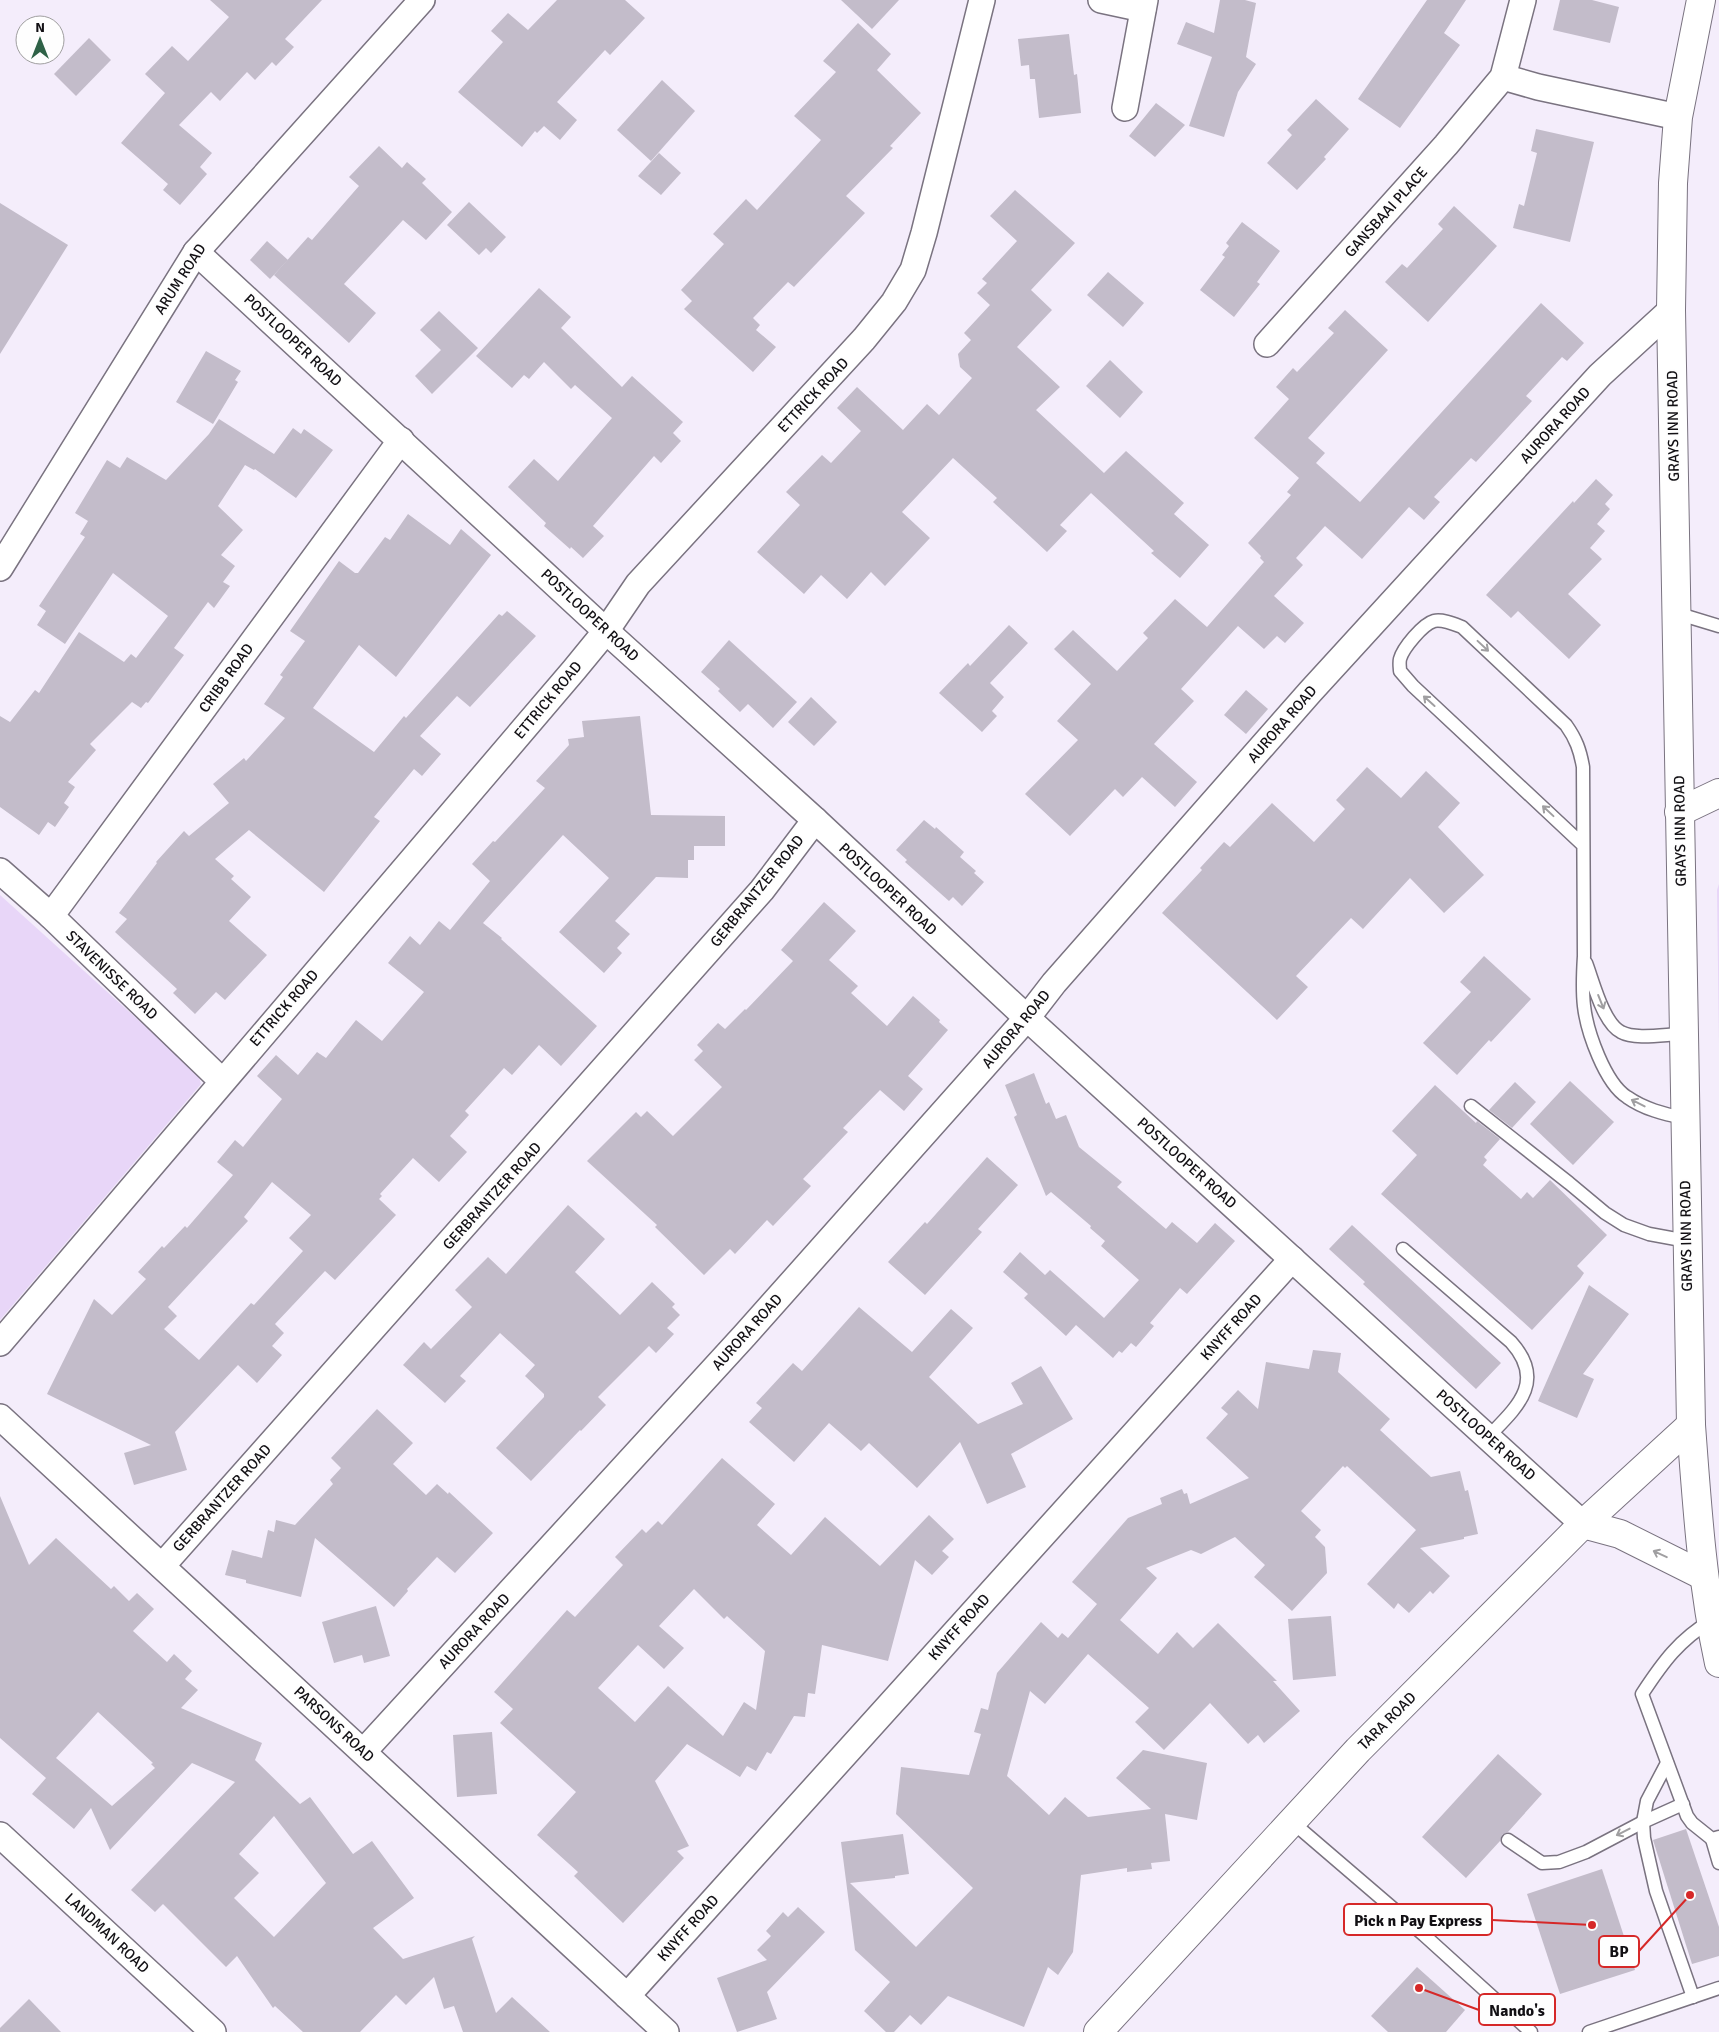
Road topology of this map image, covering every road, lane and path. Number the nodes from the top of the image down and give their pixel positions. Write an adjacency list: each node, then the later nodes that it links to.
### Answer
1 (422, 0): 10 (street, ARUM ROAD)
2 (982, 0): 17 (street, ETTRICK ROAD)
3 (1101, 0): 6 (street)
4 (1523, 0): 7 (street, GANSBAAI PLACE)
5 (1701, 0): 9 (street, GRAYS INN ROAD)
6 (1144, 5): 8 (street)
7 (1503, 77): 9 (street); 12 (street, GANSBAAI PLACE)
8 (1125, 108)
9 (1678, 117): 11 (street, GRAYS INN ROAD)
10 (196, 252): 13 (street, POSTLOOPER ROAD); 14 (street, ARUM ROAD)
11 (1671, 310): 15 (street, GRAYS INN ROAD); 25 (street, AURORA ROAD)
12 (1267, 344)
13 (401, 440): 17 (street, POSTLOOPER ROAD); 23 (street, CRIBB ROAD)
14 (0, 568)
15 (1676, 613): 16 (lane); 19 (street, GRAYS INN ROAD)
16 (1719, 626)
17 (606, 630): 20 (street, POSTLOOPER ROAD); 27 (street, ETTRICK ROAD)
18 (1719, 793): 19 (street)
19 (1679, 812): 26 (street, GRAYS INN ROAD)
20 (815, 820): 25 (street, POSTLOOPER ROAD); 38 (street, GERBRANTZER ROAD)
21 (1584, 845): 21 (lane, one-way to 21); 24 (lane)
22 (0, 871): 23 (street, STAVENISSE ROAD)
23 (51, 916): 27 (street, STAVENISSE ROAD)
24 (1584, 956): 26 (lane, one-way to 26); 29 (lane, one-way to 24)
25 (1027, 1018): 32 (street, POSTLOOPER ROAD); 42 (street, AURORA ROAD)
26 (1683, 1034): 29 (street, GRAYS INN ROAD)
27 (222, 1080): 33 (street, ETTRICK ROAD)
28 (1470, 1106): 30 (lane)
29 (1684, 1118): 30 (street, GRAYS INN ROAD)
30 (1687, 1241): 35 (street, GRAYS INN ROAD)
31 (1404, 1249): 36 (lane)
32 (1292, 1259): 36 (street, POSTLOOPER ROAD); 52 (street, KNYFF ROAD)
33 (0, 1343)
34 (0, 1417): 38 (street, PARSONS ROAD)
35 (1690, 1425): 37 (street, TARA ROAD); 39 (street, GRAYS INN ROAD)
36 (1488, 1437): 37 (street, POSTLOOPER ROAD)
37 (1583, 1524): 39 (street, one-way to 37); 45 (street, TARA ROAD)
38 (162, 1566): 42 (street, PARSONS ROAD)
39 (1704, 1576): 40 (street, GRAYS INN ROAD)
40 (1714, 1618): 41 (street, GRAYS INN ROAD); 43 (lane)
41 (1719, 1663)
42 (364, 1751): 52 (street, PARSONS ROAD)
43 (1666, 1763): 44 (lane); 46 (lane)
44 (1683, 1804): 46 (lane); 48 (lane)
45 (1291, 1821): 56 (street, TARA ROAD); 57 (lane)
46 (1643, 1822): 49 (lane, one-way to 49); 53 (lane)
47 (0, 1835): 54 (street, LANDMAN ROAD)
48 (1715, 1838): 50 (lane)
49 (1508, 1840)
50 (1719, 1863)
51 (1719, 1988): 53 (lane)
52 (627, 1996): 55 (street, PARSONS ROAD)
53 (1693, 1997): 58 (lane)
54 (213, 2032)
55 (666, 2032)
56 (1098, 2032)
57 (1531, 2032)
58 (1589, 2032)

